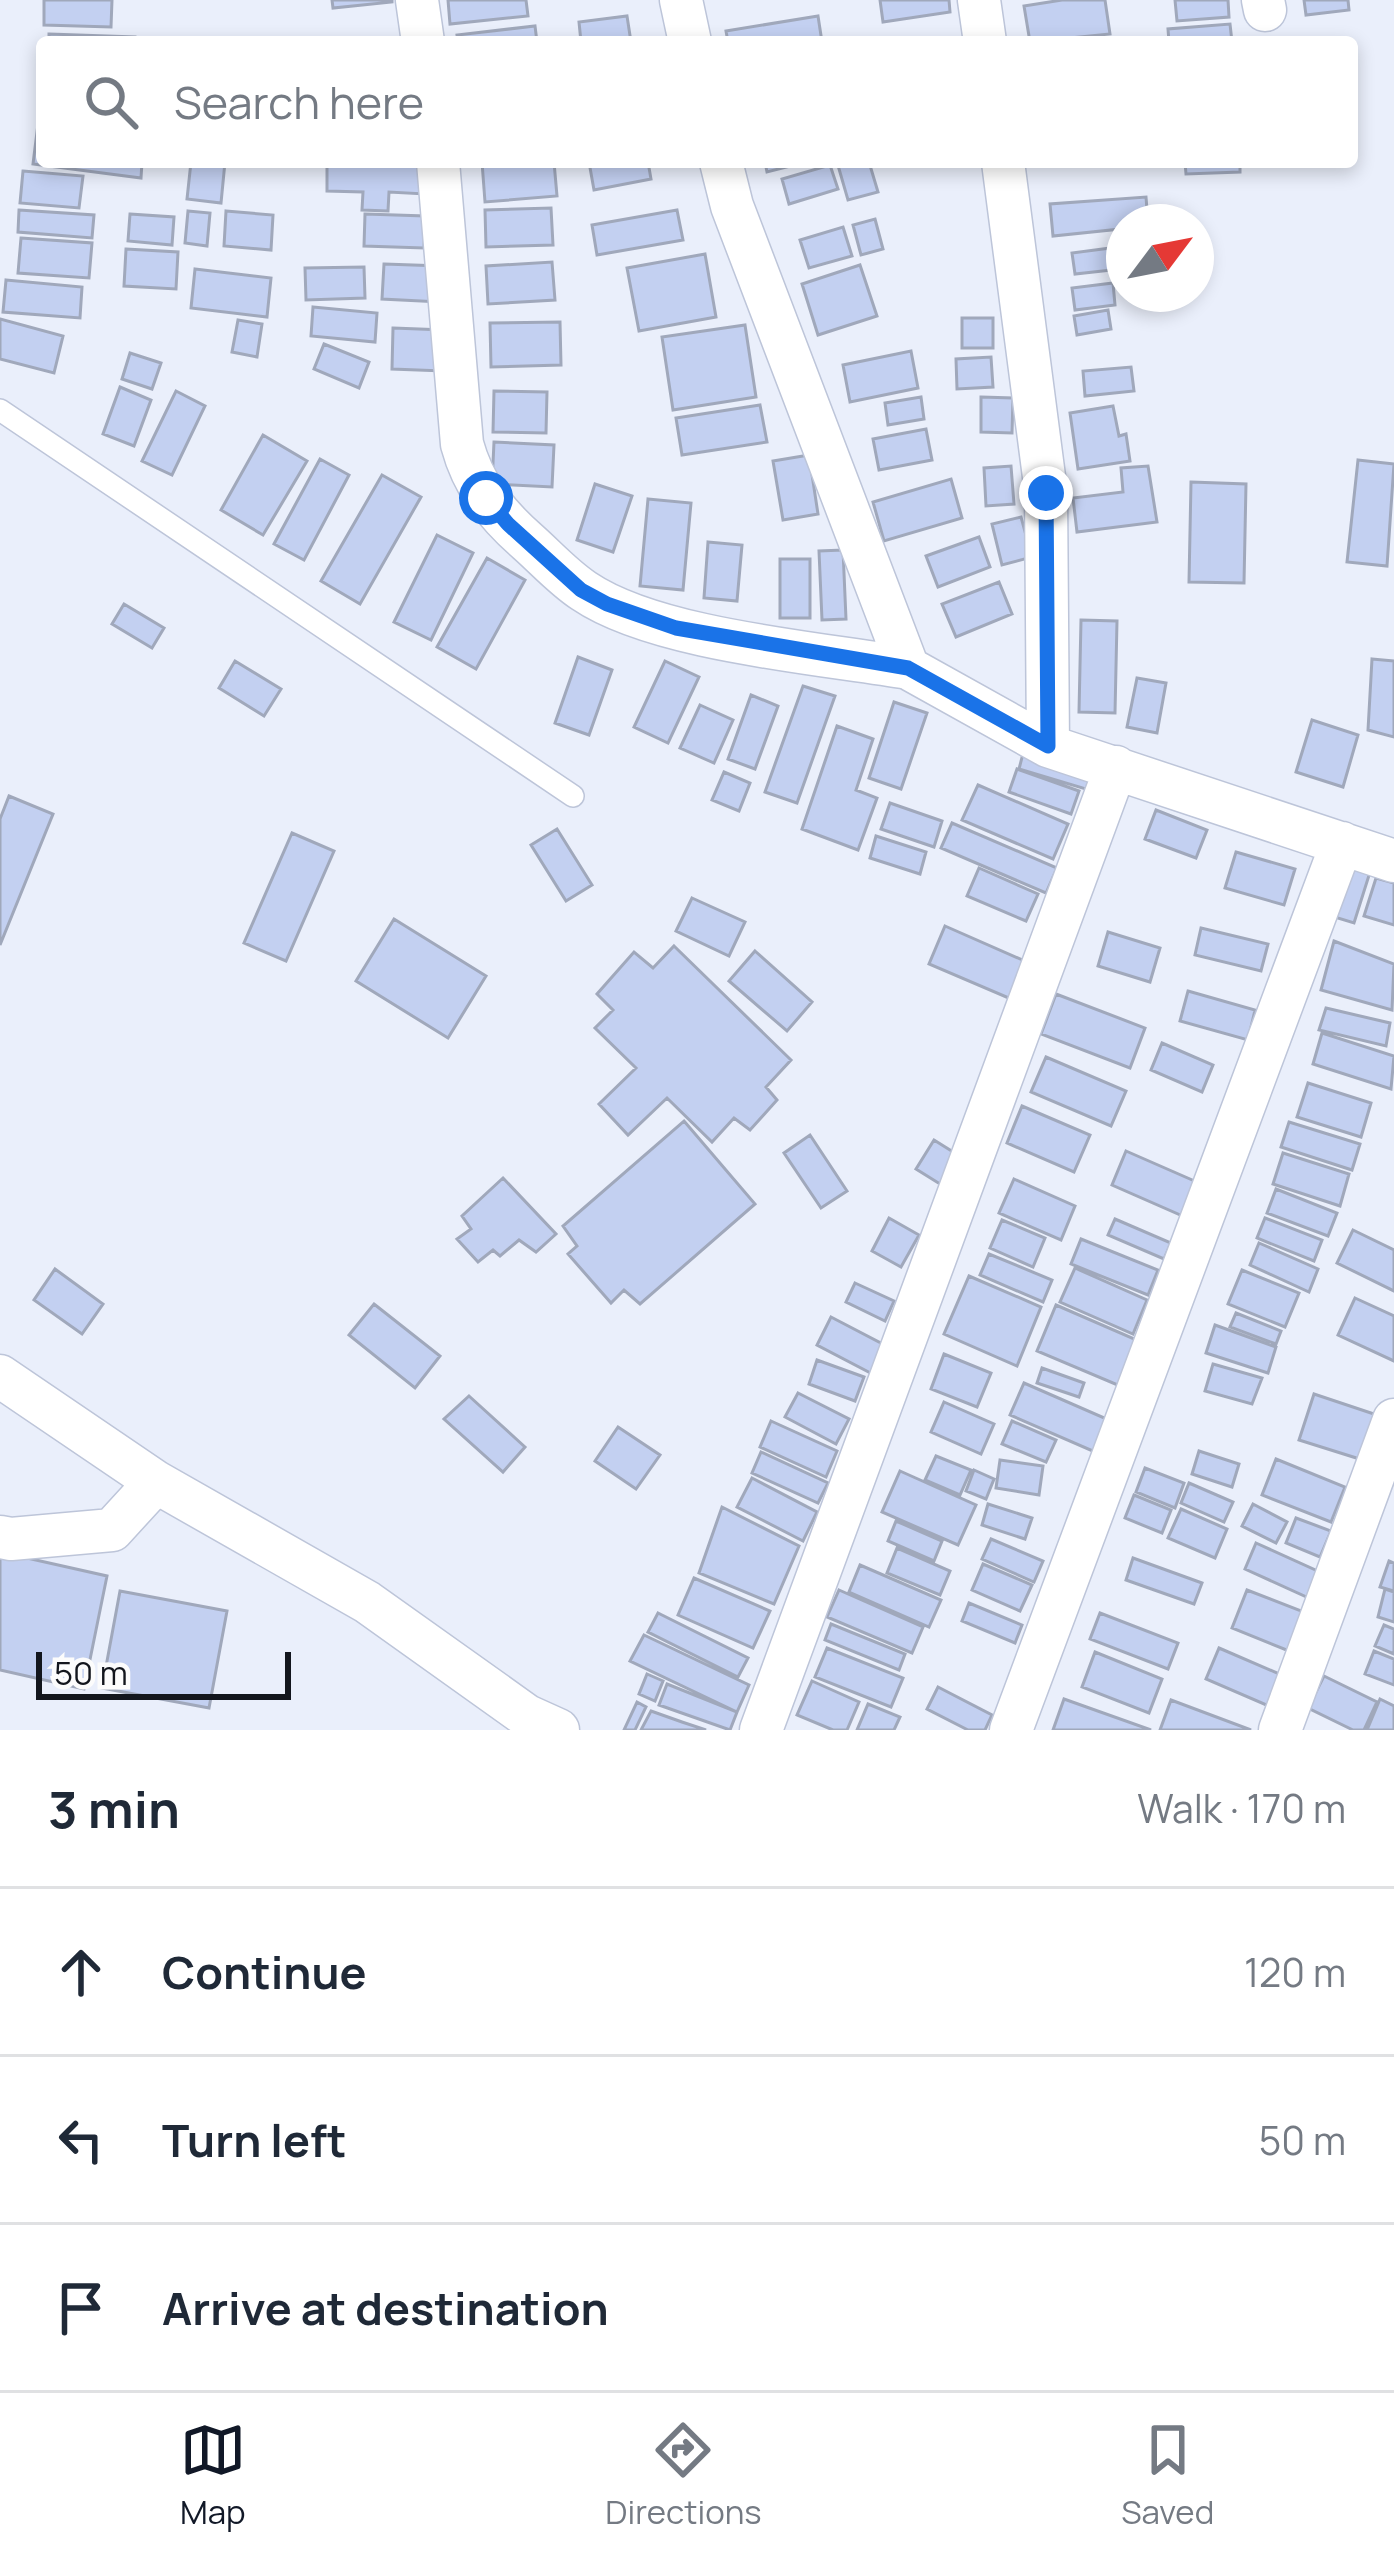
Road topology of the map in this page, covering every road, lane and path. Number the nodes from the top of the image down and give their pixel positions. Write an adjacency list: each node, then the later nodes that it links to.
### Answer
1 (417, 0): 4 (street)
2 (681, 0): 5 (street)
3 (979, 0): 6 (street)
4 (422, 36)
5 (689, 36)
6 (985, 36)
7 (439, 168): 11 (street)
8 (722, 168): 11 (street)
9 (1004, 168): 12 (street)
10 (0, 410): 14 (lane)
11 (908, 668): 12 (street)
12 (1048, 746): 13 (street)
13 (1116, 767): 15 (street); 22 (street)
14 (573, 796)
15 (1342, 843): 16 (street); 23 (street)
16 (1394, 861)
17 (0, 1376): 19 (street)
18 (1394, 1420): 24 (street)
19 (156, 1482): 20 (street); 21 (street)
20 (0, 1537)
21 (558, 1730)
22 (761, 1730)
23 (1010, 1730)
24 (1280, 1730)

